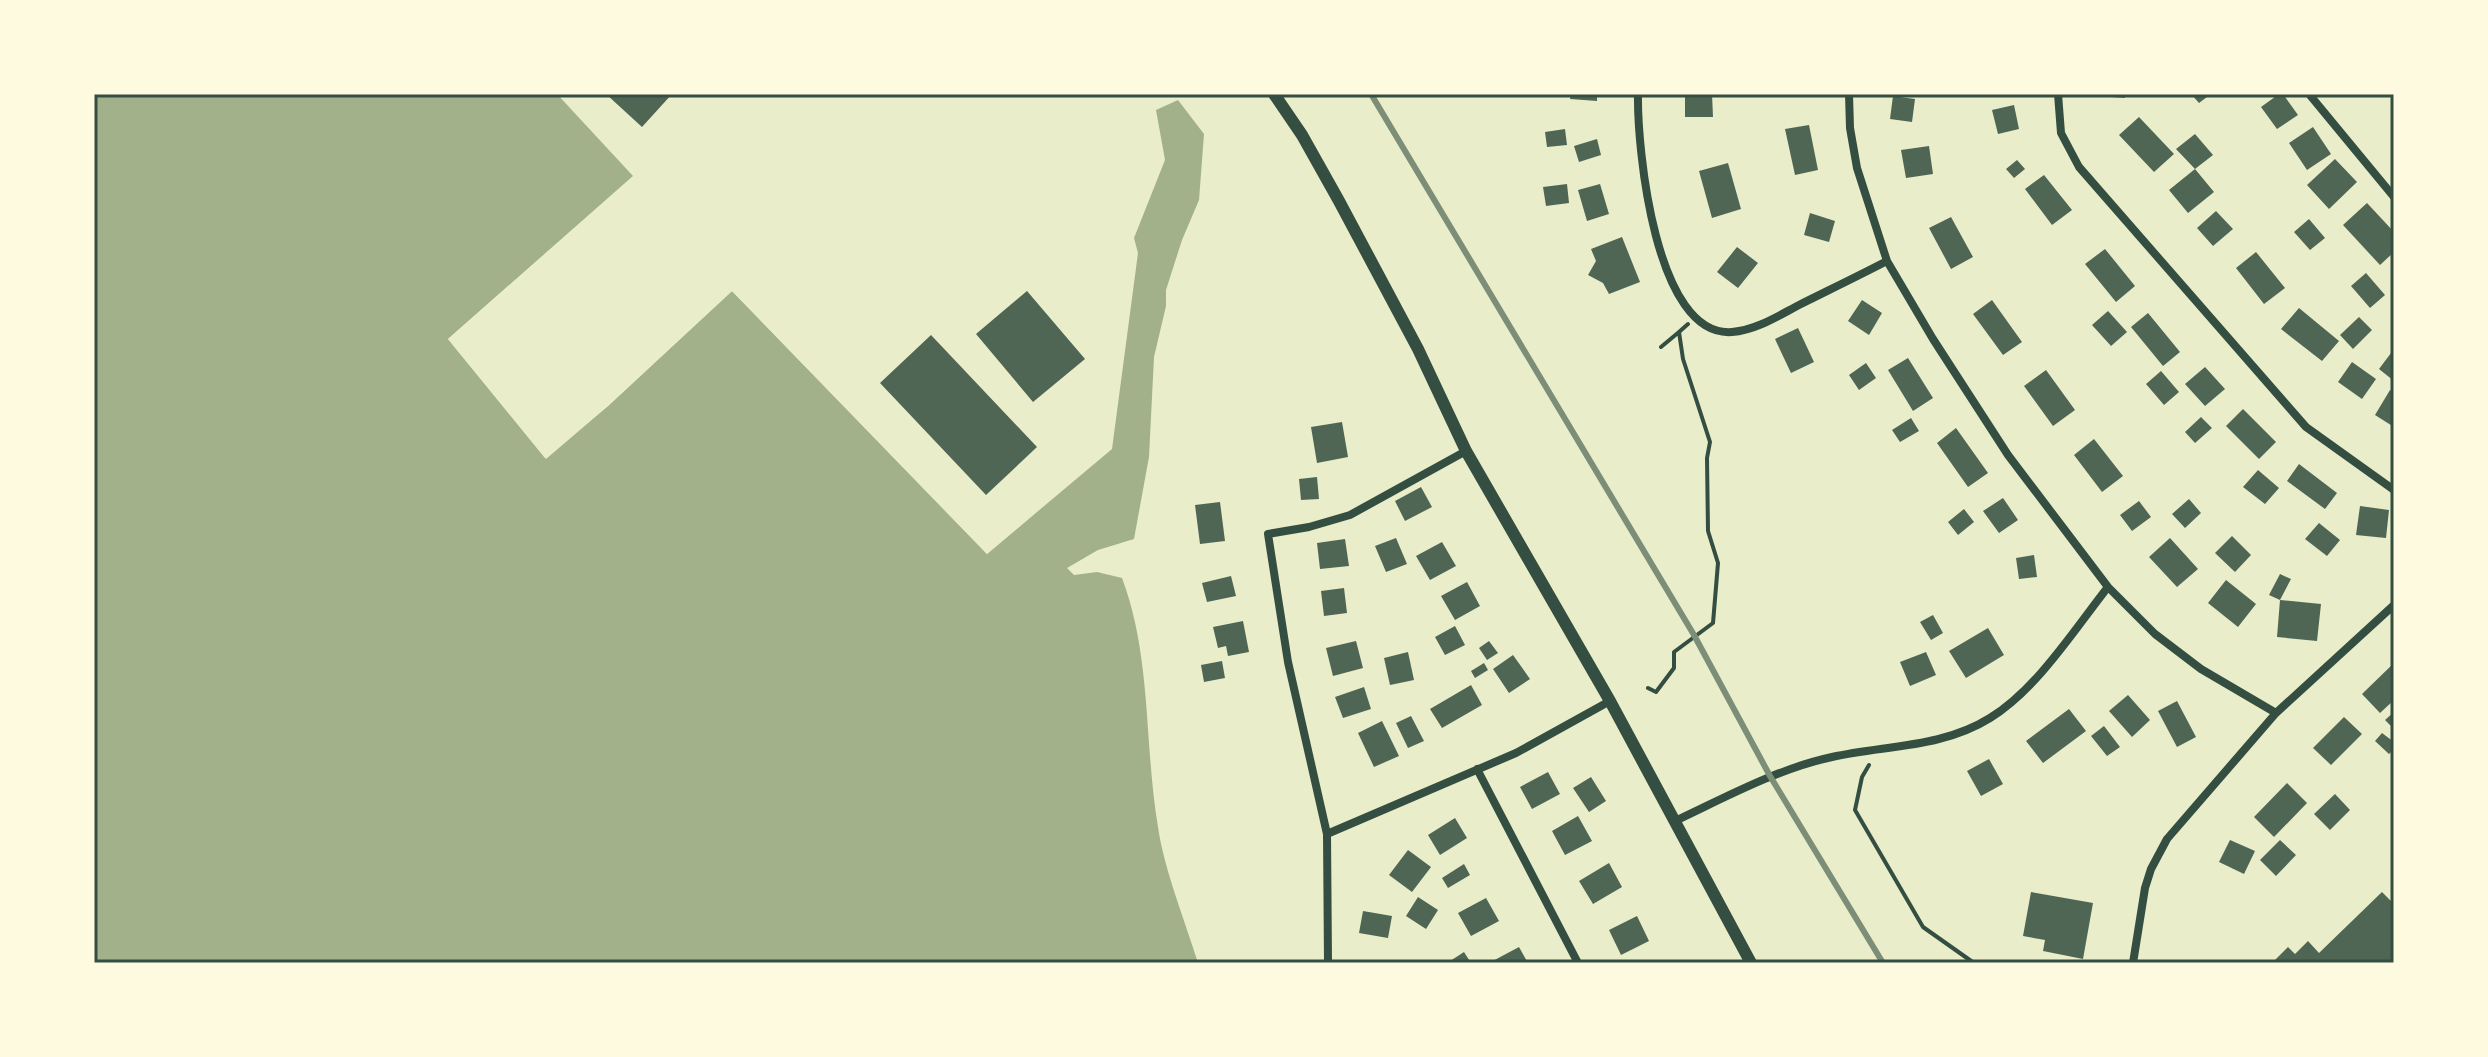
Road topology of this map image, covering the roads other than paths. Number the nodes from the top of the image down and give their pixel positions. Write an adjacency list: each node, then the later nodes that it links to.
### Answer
1 (1274, 94): 8 (main road)
2 (1638, 94): 7 (street)
3 (1849, 94): 7 (street)
4 (2058, 94): 9 (street)
5 (2309, 94): 6 (street)
6 (2394, 197)
7 (1887, 261): 10 (street)
8 (1466, 451): 12 (main road); 16 (street)
9 (2394, 490)
10 (2108, 587): 13 (street); 15 (street)
11 (2394, 605): 13 (street)
12 (1610, 701): 14 (street); 15 (main road)
13 (2276, 713): 20 (street)
14 (1477, 769): 16 (street); 18 (street)
15 (1675, 821): 19 (main road)
16 (1327, 834): 17 (street)
17 (1328, 963)
18 (1578, 963)
19 (1751, 963)
20 (2133, 963)

